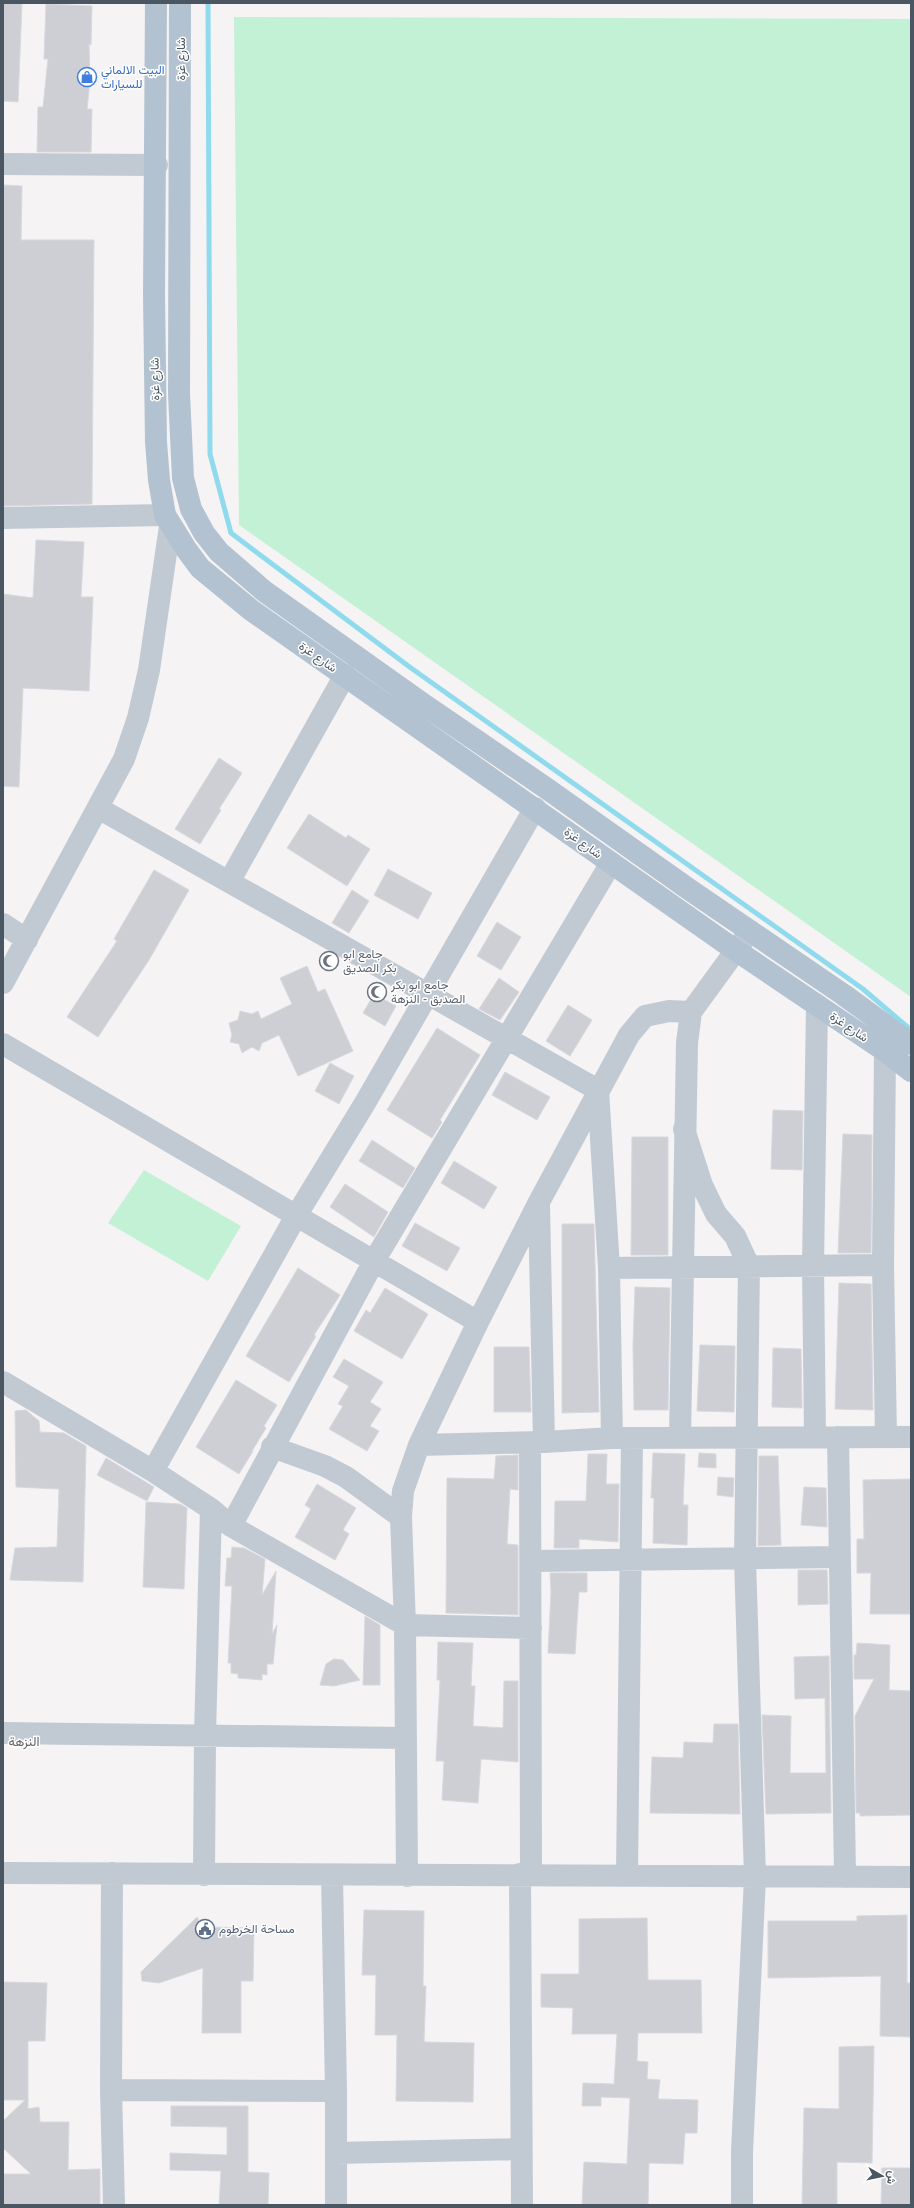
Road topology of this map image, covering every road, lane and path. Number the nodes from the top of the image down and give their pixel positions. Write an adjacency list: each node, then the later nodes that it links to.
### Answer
1 (156, 3): 4 (main road, شارع غزة)
2 (180, 3): 13 (main road, شارع غزة)
3 (3, 164): 4 (street)
4 (157, 165): 6 (main road, شارع غزة)
5 (3, 518): 6 (street)
6 (168, 520): 7 (main road, شارع غزة); 8 (street)
7 (345, 676): 9 (main road, شارع غزة); 11 (street)
8 (98, 808): 11 (street); 14 (street)
9 (535, 808): 10 (main road, شارع غزة); 17 (street)
10 (611, 863): 15 (main road, شارع غزة); 20 (street)
11 (229, 882): 17 (street)
12 (3, 924): 14 (street)
13 (750, 931): 15 (street); 22 (main road, شارع غزة)
14 (27, 940): 16 (street)
15 (735, 950): 18 (main road, شارع غزة); 19 (street)
16 (3, 983)
17 (428, 994): 20 (street); 28 (street)
18 (817, 1005): 23 (main road, شارع غزة); 32 (street)
19 (691, 1012): 25 (street); 26 (street)
20 (506, 1039): 25 (street); 29 (street)
21 (3, 1044): 28 (street)
22 (911, 1044)
23 (885, 1051): 24 (main road, شارع غزة); 30 (street)
24 (911, 1071)
25 (598, 1090): 27 (street); 34 (street)
26 (684, 1129): 31 (street); 33 (street)
27 (539, 1202): 35 (street); 44 (street)
28 (296, 1216): 29 (street); 47 (street)
29 (374, 1261): 35 (street); 46 (street)
30 (883, 1265): 32 (street); 40 (street)
31 (749, 1266): 32 (street); 33 (street); 37 (street)
32 (813, 1266): 38 (street)
33 (682, 1267): 34 (street); 43 (street)
34 (609, 1268): 42 (street)
35 (478, 1322): 45 (street)
36 (3, 1382): 47 (street)
37 (746, 1436): 38 (street); 43 (street); 52 (street)
38 (815, 1437): 39 (street)
39 (838, 1437): 40 (street); 51 (street)
40 (886, 1437): 41 (street)
41 (911, 1437)
42 (622, 1438): 43 (street); 44 (street); 54 (street)
43 (680, 1438)
44 (537, 1443): 45 (street); 53 (street)
45 (418, 1445): 49 (street)
46 (272, 1447): 49 (street); 50 (street)
47 (153, 1471): 48 (street)
48 (211, 1509): 50 (street); 58 (street)
49 (401, 1518): 55 (street)
50 (231, 1526): 55 (street)
51 (839, 1557): 52 (street); 68 (street)
52 (745, 1559): 54 (street); 67 (street)
53 (531, 1561): 54 (street); 56 (street)
54 (630, 1561): 64 (street)
55 (405, 1625): 56 (street); 59 (street)
56 (531, 1628): 62 (street)
57 (3, 1733): 58 (street)
58 (205, 1735): 59 (street); 63 (street)
59 (406, 1738): 66 (street)
60 (3, 1873): 61 (street)
61 (112, 1873): 63 (street); 70 (street)
62 (525, 1874): 64 (street); 66 (street); 72 (street)
63 (204, 1875): 65 (street)
64 (627, 1875): 67 (street)
65 (332, 1876): 66 (street); 71 (street)
66 (408, 1876)
67 (755, 1877): 68 (street); 77 (street)
68 (845, 1877): 69 (street)
69 (911, 1877)
70 (111, 2090): 71 (street); 74 (street)
71 (336, 2091): 73 (street)
72 (521, 2149): 73 (street); 76 (street)
73 (336, 2153): 75 (street)
74 (114, 2205)
75 (336, 2205)
76 (522, 2205)
77 (742, 2205)

